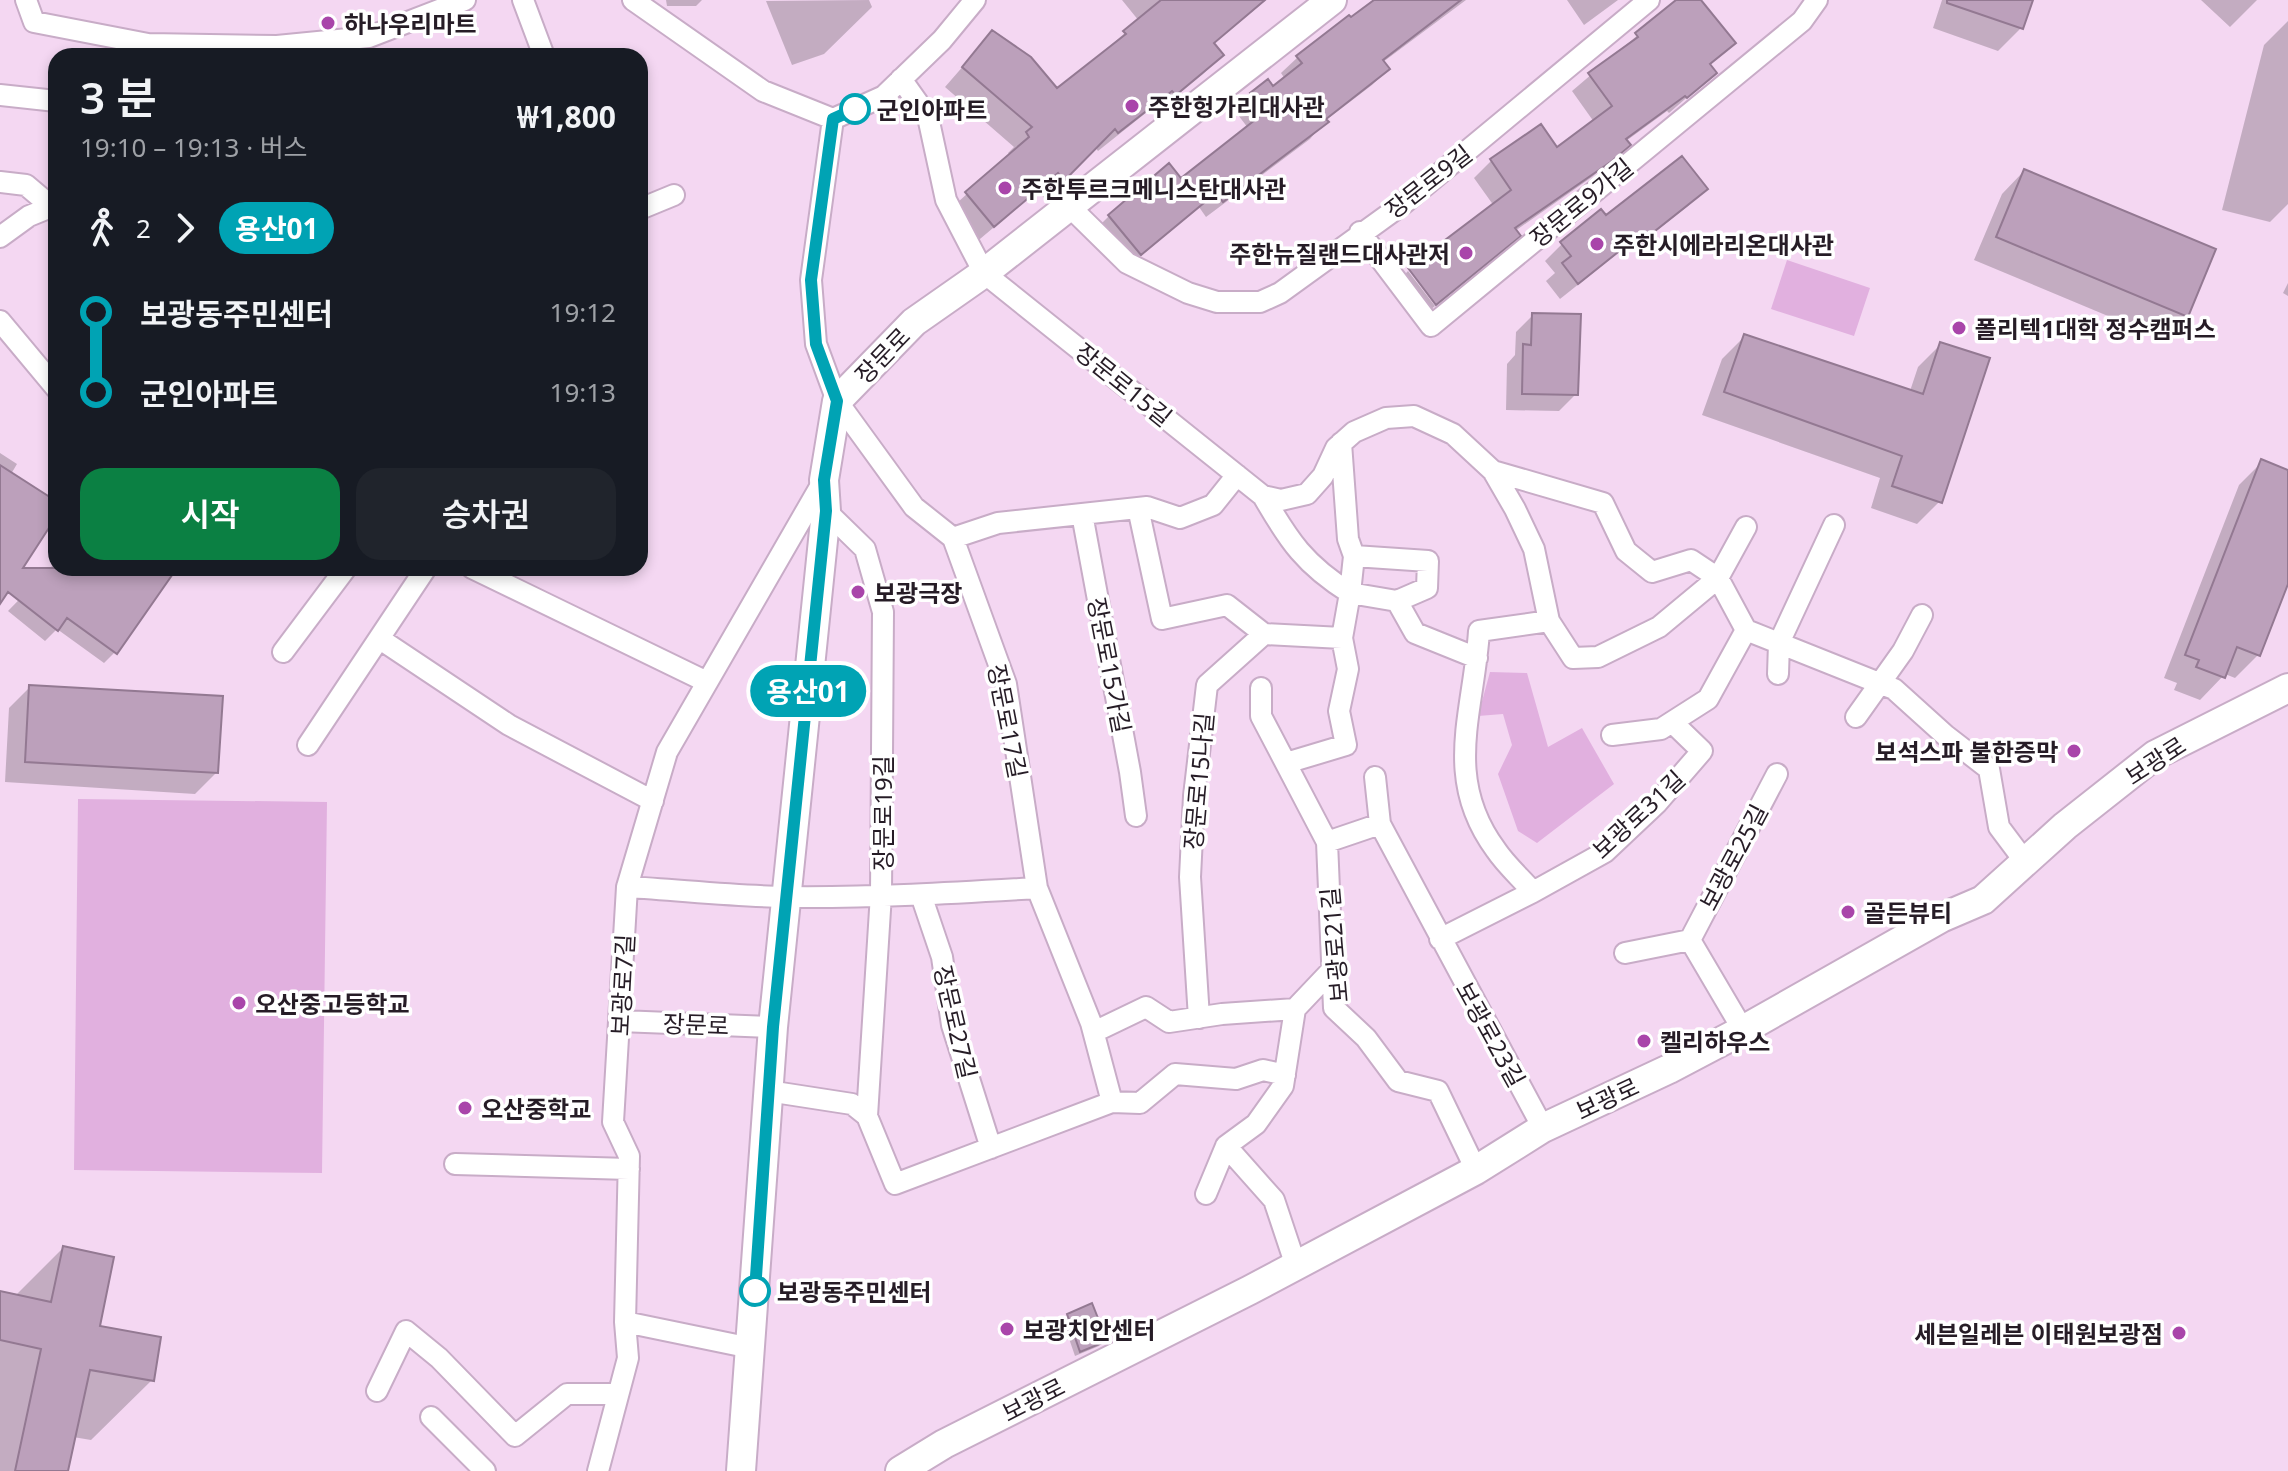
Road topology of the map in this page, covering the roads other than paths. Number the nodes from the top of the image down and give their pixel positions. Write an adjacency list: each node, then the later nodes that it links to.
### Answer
1 (26, 0): 9 (street)
2 (465, 0): 12 (street)
3 (523, 0): 13 (street)
4 (633, 0): 17 (street)
5 (975, 0): 14 (street)
6 (1332, 0): 22 (street, 장문로)
7 (1649, 0): 24 (street, 장문로9길)
8 (1817, 0): 24 (street, 장문로9가길)
9 (148, 44): 10 (street); 11 (street)
10 (142, 48)
11 (221, 48)
12 (296, 48)
13 (541, 48)
14 (901, 79): 17 (street); 26 (street)
15 (0, 95): 16 (street)
16 (48, 100)
17 (833, 119): 29 (street)
18 (0, 182): 20 (street)
19 (674, 195): 21 (street)
20 (48, 202)
21 (648, 206)
22 (1069, 206): 24 (street, 장문로9길); 26 (street, 장문로)
23 (48, 208): 25 (street)
24 (1360, 232)
25 (0, 237)
26 (984, 273): 29 (street, 장문로); 32 (street, 장문로15길)
27 (0, 321): 28 (street)
28 (48, 378)
29 (837, 401): 33 (street, 장문로); 40 (street)
30 (1341, 443): 31 (street); 34 (street); 41 (street)
31 (1493, 471): 45 (street); 49 (street)
32 (1237, 475): 34 (street, 장문로15길); 35 (street)
33 (824, 480): 36 (street, 장문로); 58 (street, 보광로7길)
34 (1263, 496): 46 (street)
35 (1138, 508): 37 (street); 51 (street)
36 (826, 511): 77 (street, 장문로19길); 79 (street, 장문로)
37 (1082, 514): 40 (street); 70 (street, 장문로15가길)
38 (1834, 525): 54 (street)
39 (1746, 527): 45 (street)
40 (953, 538): 75 (street, 장문로17길)
41 (1354, 556): 46 (street); 47 (street)
42 (340, 576): 55 (street)
43 (421, 576): 53 (street)
44 (488, 576): 58 (street)
45 (1718, 578): 49 (street); 50 (street)
46 (1350, 593): 47 (street); 52 (street)
47 (1397, 601): 56 (street)
48 (1922, 615): 59 (street)
49 (1549, 621): 56 (street)
50 (1746, 630): 54 (street); 63 (street)
51 (1264, 634): 52 (street); 85 (street, 장문로15나길)
52 (1342, 638): 66 (street)
53 (380, 639): 65 (street); 69 (street)
54 (1779, 643): 57 (street); 59 (street)
55 (283, 652)
56 (1477, 658): 76 (street)
57 (1778, 674)
58 (707, 682): 69 (street, 보광로7길)
59 (1880, 684): 62 (street); 73 (street)
60 (1261, 688): 66 (street, 보광로21길)
61 (2288, 688): 73 (street, 보광로)
62 (1856, 717)
63 (1672, 722): 64 (street); 76 (street, 보광로31길)
64 (1612, 735)
65 (308, 745)
66 (1286, 763): 72 (street, 보광로21길)
67 (1777, 774): 81 (street, 보광로25길)
68 (1375, 777): 71 (street, 보광로23길)
69 (653, 801): 74 (street, 보광로7길)
70 (1136, 816)
71 (1380, 824): 72 (street); 80 (street, 보광로23길)
72 (1327, 842): 83 (street, 보광로21길)
73 (2026, 863): 88 (street, 보광로)
74 (627, 887): 79 (street); 86 (street, 보광로7길)
75 (1037, 888): 78 (street, 장문로19길); 89 (street, 장문로17길)
76 (1533, 892): 80 (street)
77 (881, 894): 78 (street, 장문로19길); 79 (street); 93 (street, 장문로19길)
78 (921, 895): 96 (street, 장문로27길)
79 (787, 897): 87 (street, 장문로)
80 (1440, 939): 94 (street, 보광로23길)
81 (1690, 940): 82 (street, 보광로25길); 88 (street, 보광로25길)
82 (1625, 953)
83 (1332, 970): 84 (street); 99 (street, 보광로21길)
84 (1295, 1009): 85 (street); 90 (street)
85 (1199, 1018): 89 (street)
86 (620, 1021): 87 (street, 장문로); 98 (street, 보광로7길)
87 (773, 1027): 91 (street, 장문로)
88 (1743, 1030): 94 (street, 보광로)
89 (1094, 1032): 92 (street, 장문로17길)
90 (1285, 1075): 92 (street); 95 (street)
91 (768, 1091): 93 (street); 103 (street, 장문로)
92 (1112, 1102): 96 (street)
93 (867, 1116): 96 (street)
94 (1543, 1128): 99 (street, 보광로)
95 (1226, 1146): 100 (street); 101 (street)
96 (991, 1148)
97 (455, 1164): 98 (street)
98 (629, 1169): 102 (street, 보광로7길)
99 (1476, 1170): 101 (street, 보광로)
100 (1206, 1194)
101 (1296, 1266): 110 (street, 보광로)
102 (625, 1322): 103 (street); 105 (street, 보광로7길)
103 (751, 1348): 109 (street, 장문로)
104 (377, 1391): 105 (street)
105 (618, 1394): 108 (street, 보광로7길)
106 (431, 1417): 107 (street)
107 (485, 1471)
108 (598, 1471)
109 (741, 1471)
110 (900, 1471)

